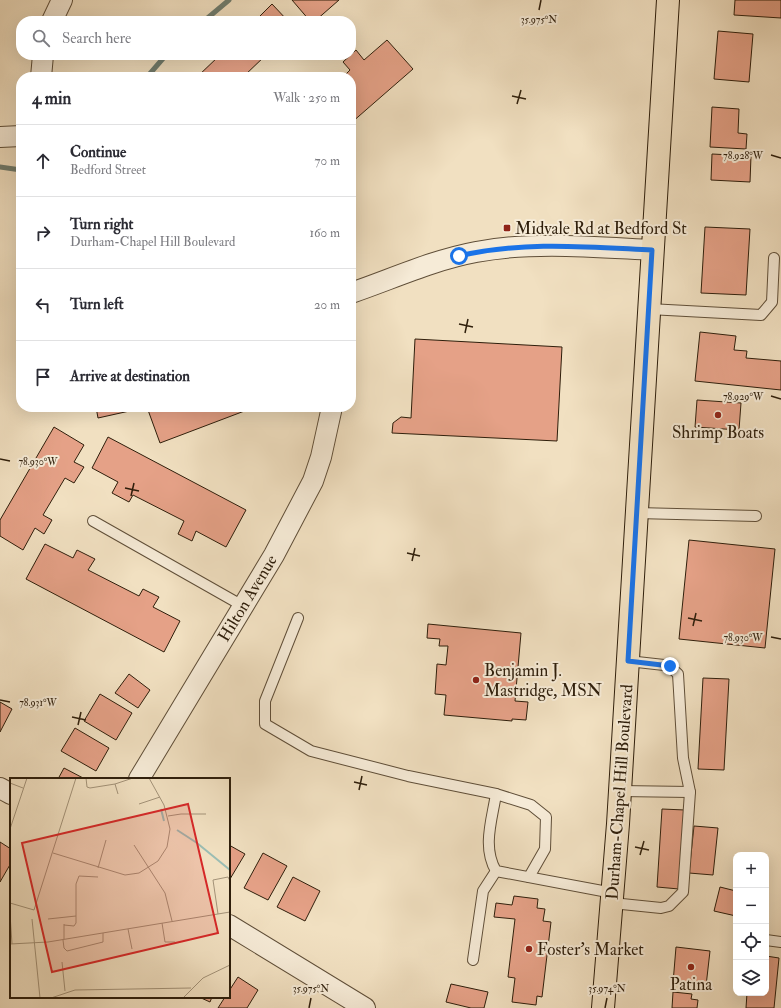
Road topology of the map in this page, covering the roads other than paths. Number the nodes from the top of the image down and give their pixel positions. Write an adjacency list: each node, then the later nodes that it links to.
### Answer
1 (62, 0): 3 (street)
2 (668, 0): 8 (main road, Durham-Chapel Hill Boulevard)
3 (54, 16)
4 (43, 60): 5 (street)
5 (41, 72)
6 (16, 136): 7 (street)
7 (0, 137)
8 (652, 250): 10 (street); 11 (main road, Durham-Chapel Hill Boulevard)
9 (774, 258): 11 (lane)
10 (356, 291)
11 (649, 309): 13 (main road, Durham-Chapel Hill Boulevard)
12 (331, 412): 16 (street, Hilton Avenue)
13 (637, 513): 14 (lane); 18 (main road, Durham-Chapel Hill Boulevard)
14 (756, 516)
15 (93, 521): 16 (lane)
16 (243, 606): 19 (street, Hilton Avenue)
17 (298, 618): 24 (lane)
18 (628, 661): 21 (main road, Durham-Chapel Hill Boulevard); 22 (lane)
19 (140, 778)
20 (0, 788): 23 (street)
21 (620, 792): 22 (lane); 27 (main road, Durham-Chapel Hill Boulevard)
22 (690, 792): 27 (lane)
23 (10, 793)
24 (496, 794): 25 (lane); 26 (lane)
25 (496, 871): 26 (lane); 31 (lane)
26 (529, 877): 27 (lane)
27 (612, 898): 33 (main road, Durham-Chapel Hill Boulevard)
28 (230, 927): 32 (street)
29 (769, 940): 30 (lane)
30 (781, 942)
31 (473, 960)
32 (365, 1008)
33 (603, 1008)

